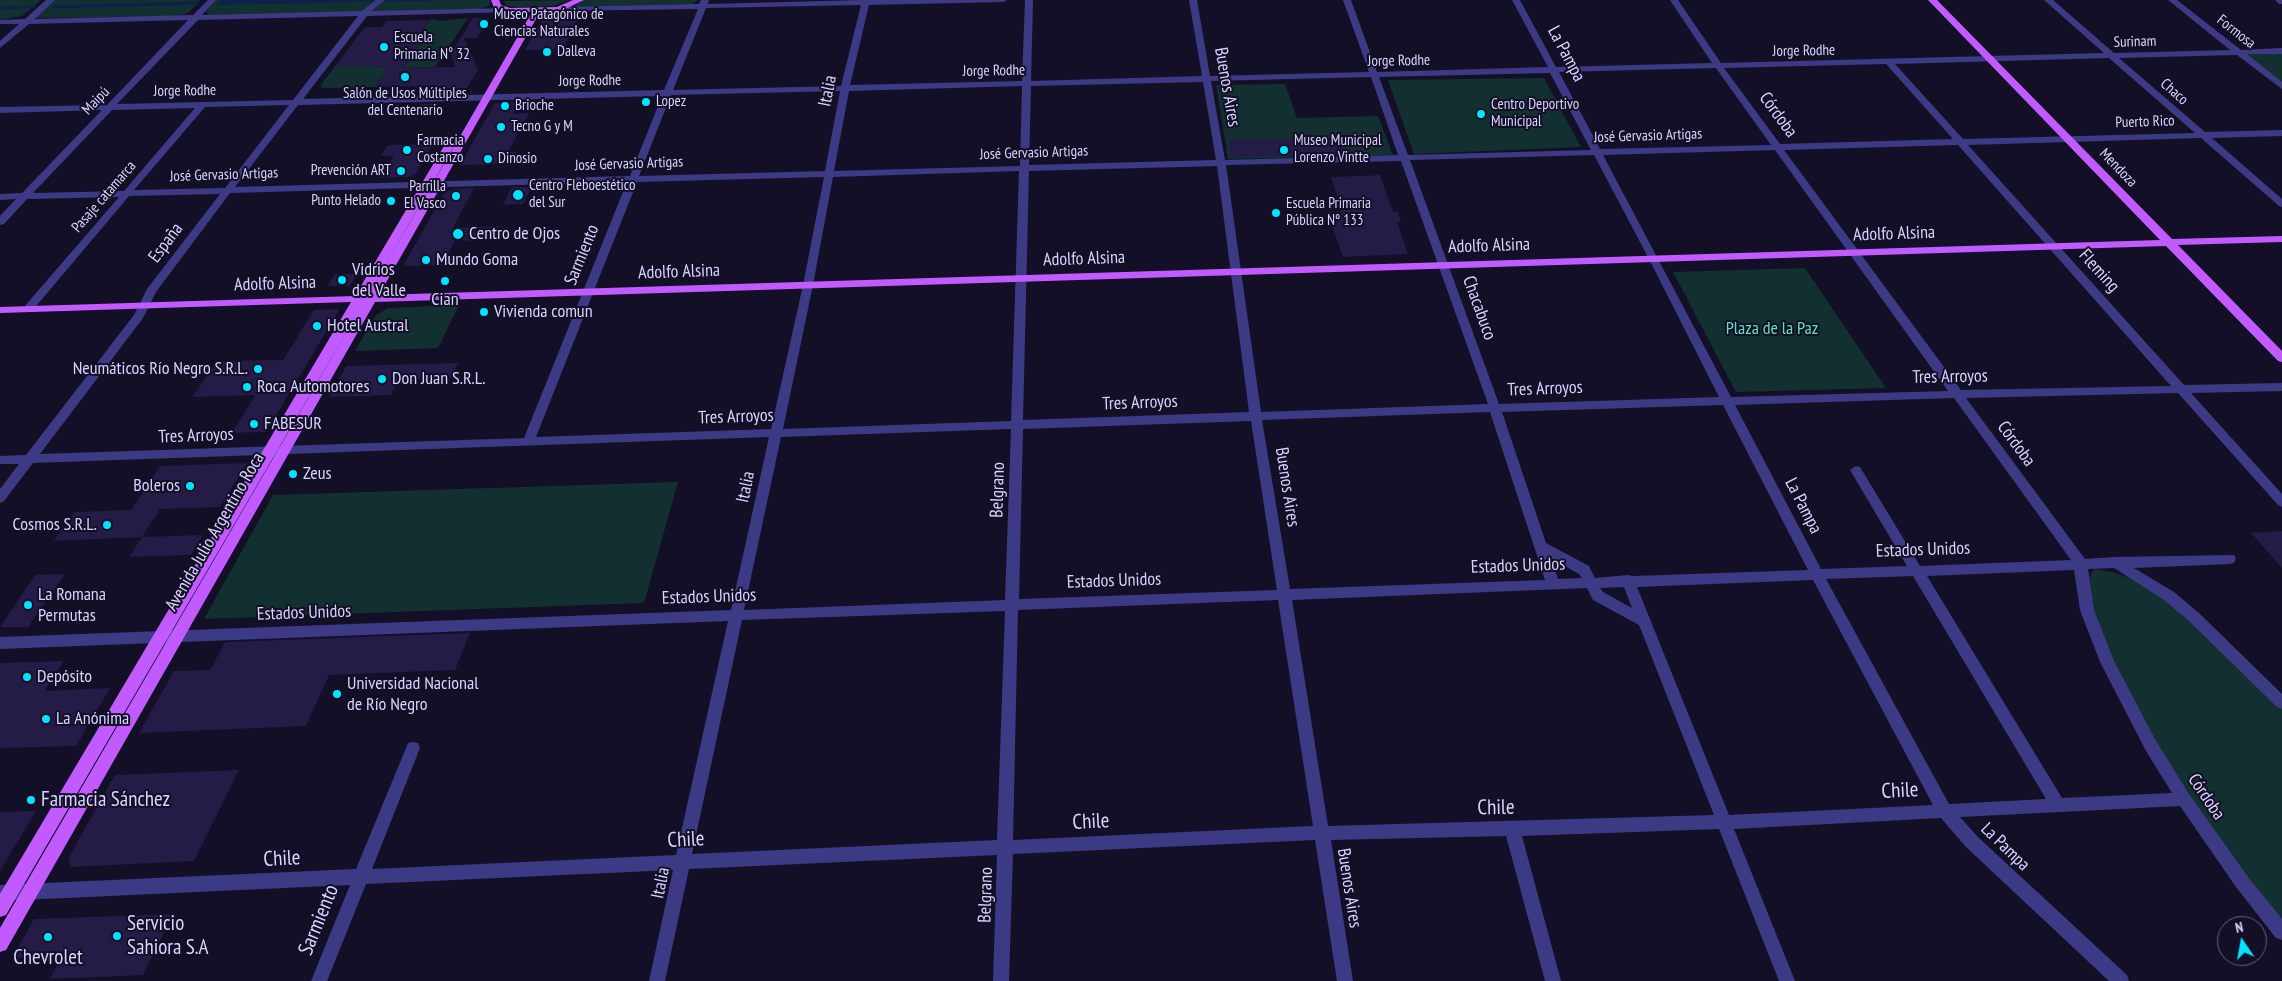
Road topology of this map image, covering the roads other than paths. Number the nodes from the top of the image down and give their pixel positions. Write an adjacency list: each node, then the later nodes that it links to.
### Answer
1 (51, 0): 23 (street)
2 (212, 0): 21 (street, Maipú)
3 (381, 0): 20 (street, España)
4 (495, 0): 19 (main road)
5 (580, 0): 18 (main road)
6 (1003, 0): 15 (street)
7 (1029, 0): 34 (street, Belgrano)
8 (1193, 0): 33 (street, Buenos Aires)
9 (1347, 0): 32 (street, Chacabuco)
10 (1516, 0): 31 (street, La Pampa)
11 (1674, 0): 30 (street, Córdoba)
12 (1932, 0): 28 (main road, Mendoza)
13 (2048, 0): 27 (street, Chaco)
14 (2172, 0): 26 (street, Formosa)
15 (865, 1): 16 (street); 36 (street, Italia)
16 (704, 3): 18 (street); 37 (street, Sarmiento)
17 (534, 9): 18 (main road); 19 (main road); 38 (main road, Avenida Julio Argentino Roca)
18 (558, 9)
19 (509, 10): 20 (street)
20 (365, 13): 21 (street); 39 (street, España)
21 (195, 18): 23 (street); 41 (street, Maipú)
22 (0, 22): 23 (street)
23 (26, 22): 24 (street)
24 (0, 45)
25 (2282, 51): 26 (street, Surinam)
26 (2240, 52): 27 (street, Surinam); 35 (street, Formosa)
27 (2113, 56): 28 (street, Surinam); 44 (street, Chaco)
28 (1990, 60): 29 (street, Jorge Rodhe); 45 (main road, Mendoza)
29 (1889, 62): 30 (street, Jorge Rodhe); 46 (street, Fleming)
30 (1719, 67): 31 (street, Jorge Rodhe); 47 (street, Córdoba)
31 (1553, 71): 32 (street, Jorge Rodhe); 48 (street, La Pampa)
32 (1375, 75): 33 (street, Jorge Rodhe); 49 (street, Chacabuco)
33 (1207, 80): 34 (street, Jorge Rodhe); 50 (street, Buenos Aires)
34 (1026, 84): 36 (street, Jorge Rodhe); 51 (street, Belgrano)
35 (2282, 86)
36 (846, 89): 37 (street, Jorge Rodhe); 52 (street, Italia)
37 (668, 93): 38 (street, Jorge Rodhe); 53 (street, Sarmiento)
38 (482, 98): 39 (street, Jorge Rodhe); 54 (main road, Avenida Julio Argentino Roca)
39 (296, 102): 40 (street, Jorge Rodhe); 55 (street, España)
40 (202, 105): 41 (street, Jorge Rodhe); 56 (street, Pasaje catamarca)
41 (109, 107): 42 (street, Jorge Rodhe); 57 (street, Maipú)
42 (0, 110)
43 (2282, 133): 44 (street, Puerto Rico)
44 (2204, 136): 45 (street, Puerto Rico); 59 (street, Chaco)
45 (2068, 139): 46 (street, José Gervasio Artigas); 62 (main road, Mendoza)
46 (1960, 142): 47 (street, José Gervasio Artigas); 63 (street, Fleming)
47 (1778, 147): 48 (street, José Gervasio Artigas); 64 (street, Córdoba)
48 (1596, 152): 49 (street, José Gervasio Artigas); 65 (street, La Pampa)
49 (1404, 158): 50 (street, José Gervasio Artigas); 66 (street, Chacabuco)
50 (1221, 162): 51 (street, José Gervasio Artigas); 67 (street, Buenos Aires)
51 (1024, 168): 52 (street, José Gervasio Artigas); 68 (street, Belgrano)
52 (829, 174): 53 (street, José Gervasio Artigas); 69 (street, Italia)
53 (634, 179): 54 (street, José Gervasio Artigas); 70 (street, Sarmiento)
54 (432, 185): 55 (street, José Gervasio Artigas); 71 (main road, Avenida Julio Argentino Roca)
55 (228, 190): 56 (street, José Gervasio Artigas); 72 (street, España)
56 (128, 193): 57 (street, José Gervasio Artigas); 73 (street, Pasaje catamarca)
57 (25, 196): 58 (street, José Gervasio Artigas); 60 (street, Maipú)
58 (0, 197)
59 (2282, 204)
60 (0, 222)
61 (2282, 239): 62 (main road, Adolfo Alsina)
62 (2169, 242): 63 (main road, Adolfo Alsina); 75 (main road, Mendoza)
63 (2054, 246): 64 (main road, Adolfo Alsina); 77 (street, Fleming)
64 (1856, 252): 65 (main road, Adolfo Alsina); 78 (street, Córdoba)
65 (1654, 259): 66 (main road, Adolfo Alsina); 79 (street, La Pampa)
66 (1443, 265): 67 (main road, Adolfo Alsina); 80 (street, Chacabuco)
67 (1235, 272): 68 (main road, Adolfo Alsina); 81 (street, Buenos Aires)
68 (1021, 278): 69 (main road, Adolfo Alsina); 82 (street, Belgrano)
69 (808, 285): 70 (main road, Adolfo Alsina); 83 (street, Italia)
70 (588, 292): 71 (main road, Adolfo Alsina); 84 (street, Sarmiento)
71 (365, 299): 72 (main road, Adolfo Alsina); 85 (main road, Avenida Julio Argentino Roca)
72 (144, 305): 73 (main road, Adolfo Alsina); 86 (street, España)
73 (28, 309): 74 (main road, Adolfo Alsina)
74 (0, 310)
75 (2282, 358)
76 (2282, 387): 77 (street, Tres Arroyos)
77 (2182, 390): 78 (street, Tres Arroyos); 90 (street, Fleming)
78 (1957, 394): 79 (street, Tres Arroyos); 94 (street, Córdoba)
79 (1728, 401): 80 (street, Tres Arroyos); 96 (street, La Pampa)
80 (1495, 408): 81 (street, Tres Arroyos); 91 (street, Chacabuco)
81 (1256, 416): 82 (street, Tres Arroyos); 100 (street, Buenos Aires)
82 (1017, 425): 83 (street, Tres Arroyos); 101 (street, Belgrano)
83 (776, 433): 84 (street, Tres Arroyos); 102 (street, Italia)
84 (528, 442): 85 (street, Tres Arroyos)
85 (277, 451): 86 (street, Tres Arroyos); 104 (main road, Avenida Julio Argentino Roca); 105 (main road, Avenida Julio Argentino Roca)
86 (29, 459): 87 (street, Tres Arroyos); 89 (street, España)
87 (0, 460)
88 (1856, 470): 95 (street)
89 (0, 498)
90 (2282, 502)
91 (1541, 546): 98 (street); 99 (street, Chacabuco)
92 (2229, 558): 93 (street, Estados Unidos)
93 (2114, 562): 94 (street, Estados Unidos); 107 (street)
94 (2080, 563): 95 (street, Estados Unidos); 109 (street, Córdoba)
95 (1917, 569): 96 (street, Estados Unidos); 110 (street)
96 (1816, 573): 97 (street, Estados Unidos); 111 (street, La Pampa)
97 (1628, 580): 98 (street, Estados Unidos); 103 (street)
98 (1591, 582): 99 (street, Estados Unidos); 103 (street)
99 (1553, 583): 100 (street, Estados Unidos)
100 (1286, 594): 101 (street, Estados Unidos); 114 (street, Buenos Aires)
101 (1012, 604): 102 (street, Estados Unidos); 115 (street, Belgrano)
102 (737, 615): 104 (street, Estados Unidos); 116 (street, Italia)
103 (1644, 620): 112 (street)
104 (177, 636): 105 (street, Estados Unidos); 118 (main road, Avenida Julio Argentino Roca)
105 (160, 637): 106 (street, Estados Unidos); 119 (main road, Avenida Julio Argentino Roca)
106 (0, 643)
107 (2282, 703)
108 (413, 748): 117 (street, Sarmiento)
109 (2184, 800): 110 (street, Chile); 121 (street, Córdoba)
110 (2058, 805): 111 (street, Chile)
111 (1944, 810): 112 (street, Chile); 129 (street, La Pampa)
112 (1724, 822): 113 (street, Chile); 128 (street)
113 (1512, 829): 114 (street, Chile); 127 (street)
114 (1322, 833): 115 (street, Chile); 126 (street, Buenos Aires)
115 (1005, 847): 116 (street, Chile); 125 (street, Belgrano)
116 (683, 862): 117 (street, Chile); 124 (street, Italia)
117 (360, 876): 118 (street, Chile); 123 (street, Sarmiento)
118 (30, 891): 119 (street, Chile); 122 (main road, Avenida Julio Argentino Roca)
119 (5, 893): 120 (main road, Avenida Julio Argentino Roca)
120 (0, 909)
121 (2282, 932)
122 (0, 944)
123 (319, 981)
124 (657, 981)
125 (1001, 981)
126 (1345, 981)
127 (1553, 981)
128 (1787, 981)
129 (2121, 981)

